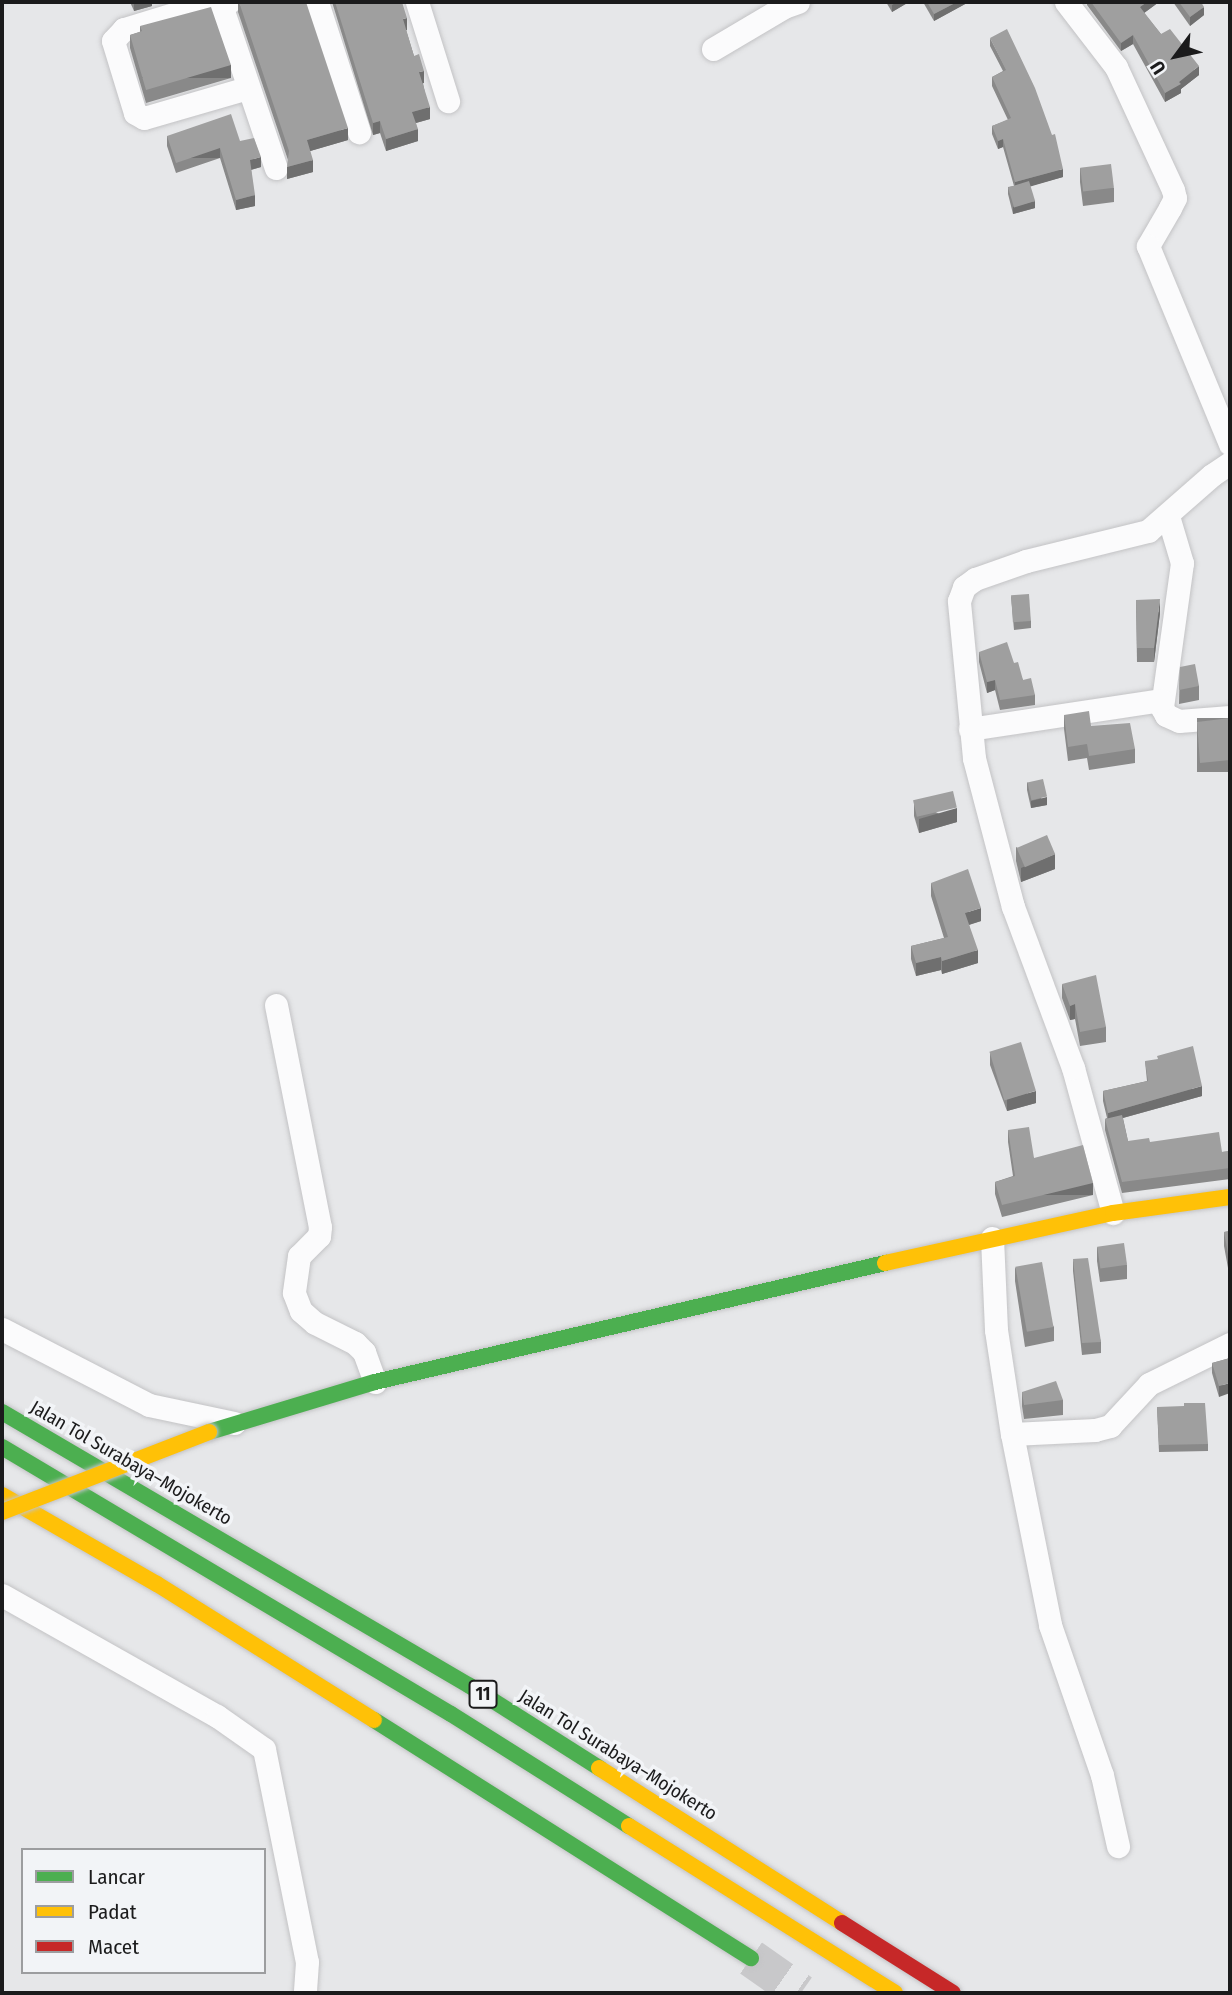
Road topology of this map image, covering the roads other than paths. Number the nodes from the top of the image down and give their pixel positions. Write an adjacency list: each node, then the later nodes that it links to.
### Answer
1 (317, 2): 10 (street)
2 (417, 2): 9 (street)
3 (799, 2): 7 (street)
4 (1066, 2): 12 (street)
5 (225, 4): 6 (street); 8 (street)
6 (179, 7): 8 (street)
7 (713, 49)
8 (247, 88): 11 (street)
9 (448, 101)
10 (359, 132)
11 (276, 168)
12 (1230, 444)
13 (1230, 463): 14 (street)
14 (1168, 516): 15 (street); 17 (street)
15 (1161, 700): 16 (street); 17 (street)
16 (1230, 717)
17 (970, 729): 20 (street)
18 (276, 1005): 24 (street)
19 (1230, 1197): 20 (main road)
20 (1114, 1213): 21 (main road)
21 (992, 1238): 24 (main road); 27 (street)
22 (2, 1329): 26 (street)
23 (1230, 1344): 27 (street)
24 (375, 1382): 26 (main road)
25 (2, 1412): 36 (main road, Jalan Tol Surabaya–Mojokerto / 11)
26 (234, 1423): 30 (main road, bridge)
27 (1012, 1434): 32 (street)
28 (2, 1447): 35 (main road, 11)
29 (2, 1495): 33 (main road)
30 (2, 1512)
31 (2, 1595): 34 (street)
32 (1118, 1846)
33 (751, 1958)
34 (305, 1993)
35 (895, 1993)
36 (953, 1993)

